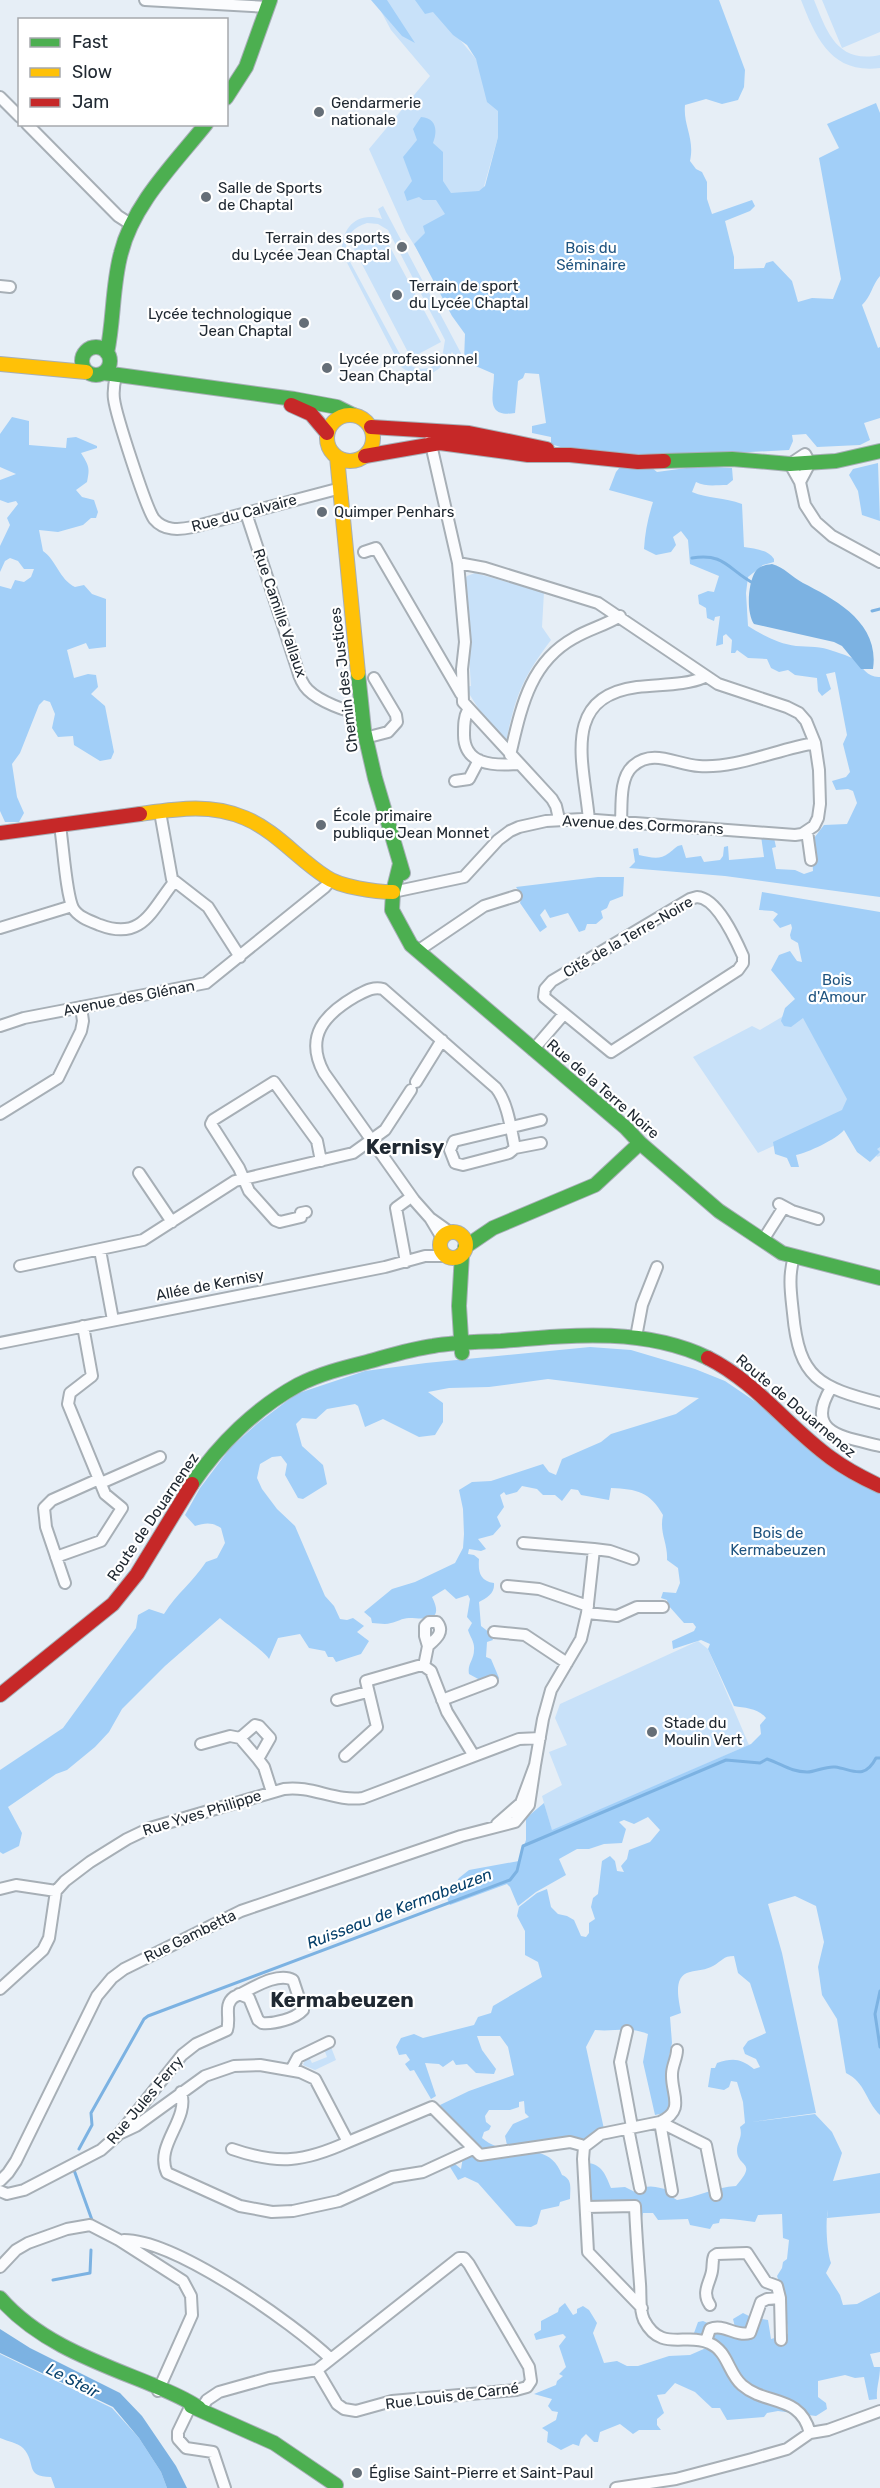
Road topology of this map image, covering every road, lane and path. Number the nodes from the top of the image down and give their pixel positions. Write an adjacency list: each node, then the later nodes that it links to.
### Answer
1 (145, 0): 2 (street)
2 (269, 4): 3 (main road)
3 (228, 95)
4 (0, 97): 5 (street)
5 (18, 115)
6 (29, 126): 8 (street)
7 (204, 126): 8 (main road)
8 (132, 225): 11 (main road)
9 (0, 364): 10 (main road)
10 (84, 365): 11 (main road); 11 (main road)
11 (110, 365): 12 (main road); 28 (street, Rue du Calvaire)
12 (269, 397): 13 (main road); 16 (main road)
13 (353, 415): 14 (main road); 16 (main road)
14 (372, 430): 15 (main road); 18 (street); 22 (main road)
15 (452, 430): 18 (street); 20 (main road)
16 (327, 434): 21 (main road)
17 (880, 442): 23 (main road)
18 (431, 443): 20 (main road); 22 (main road); 31 (street)
19 (880, 452): 23 (main road)
20 (570, 455): 24 (main road)
21 (337, 457): 22 (main road); 27 (main road, Chemin des Justices)
22 (361, 458): 27 (main road)
23 (808, 459): 24 (main road); 25 (main road); 26 (street)
24 (743, 460): 25 (main road)
25 (790, 464): 26 (street)
26 (800, 482): 30 (street)
27 (341, 488): 28 (street, Rue du Calvaire); 37 (main road, Chemin des Justices)
28 (246, 513): 37 (street, Rue Camille Vallaux)
29 (364, 552): 35 (street)
30 (880, 562)
31 (458, 563): 32 (street); 35 (street)
32 (620, 616): 33 (street); 40 (street)
33 (705, 676): 39 (street); 46 (street)
34 (374, 678): 38 (street)
35 (461, 694): 36 (street)
36 (468, 710): 40 (street); 41 (street)
37 (362, 712): 38 (main road, Chemin des Justices)
38 (365, 738): 54 (main road, Chemin des Justices)
39 (815, 743): 47 (street); 49 (street)
40 (510, 755): 42 (street)
41 (479, 760): 42 (street); 43 (street)
42 (518, 764): 45 (street)
43 (455, 781)
44 (159, 812): 48 (main road); 52 (main road); 53 (street)
45 (559, 819): 46 (street, Avenue des Cormorans); 54 (street, Avenue des Cormorans)
46 (589, 820): 47 (street, Avenue des Cormorans)
47 (621, 823): 49 (street, Avenue des Cormorans)
48 (60, 826): 50 (main road); 56 (street)
49 (807, 831): 51 (street)
50 (0, 833)
51 (811, 860)
52 (331, 880): 54 (main road); 60 (street, Avenue des Glénan)
53 (174, 882): 56 (street); 60 (street)
54 (397, 891): 57 (main road, Chemin des Justices)
55 (516, 896): 59 (street)
56 (72, 906): 58 (street)
57 (397, 912): 59 (main road, Rue de la Terre Noire)
58 (0, 928)
59 (424, 952): 65 (main road, Rue de la Terre Noire)
60 (240, 957): 61 (street, Avenue des Glénan)
61 (81, 1006): 63 (street, Avenue des Glénan); 66 (street)
62 (564, 1014): 62 (street, Cité de la Terre-Noire); 65 (street)
63 (1, 1023)
64 (442, 1040): 68 (street); 69 (street); 69 (street)
65 (533, 1050): 71 (main road, Rue de la Terre Noire)
66 (0, 1114)
67 (541, 1120): 68 (street)
68 (510, 1127): 72 (street); 72 (street)
69 (372, 1141): 73 (street); 81 (street)
70 (542, 1143): 72 (street)
71 (639, 1143): 80 (main road, Rue de la Terre Noire); 81 (main road, Allée de Kernisy)
72 (515, 1148)
73 (321, 1161): 75 (street); 75 (street)
74 (139, 1173): 79 (street)
75 (243, 1178): 77 (street); 79 (street)
76 (407, 1200): 84 (street)
77 (306, 1212)
78 (818, 1219): 80 (street)
79 (172, 1222): 82 (street)
80 (763, 1240): 83 (main road, Rue de la Terre Noire)
81 (452, 1245): 84 (street, Allée de Kernisy); 89 (main road)
82 (100, 1250): 85 (street); 88 (street)
83 (794, 1257): 87 (main road, Rue de la Terre Noire); 98 (street)
84 (406, 1262): 88 (street, Allée de Kernisy)
85 (20, 1266)
86 (657, 1268): 92 (street)
87 (880, 1278)
88 (113, 1320): 90 (street, Allée de Kernisy)
89 (456, 1325): 94 (main road); 95 (main road); 96 (main road)
90 (83, 1326): 93 (street, Allée de Kernisy); 102 (street)
91 (586, 1336): 92 (main road, Route de Douarnenez); 94 (main road, Route de Douarnenez); 96 (main road, Route de Douarnenez)
92 (636, 1337): 103 (main road, Route de Douarnenez)
93 (0, 1342)
94 (479, 1342): 96 (main road, Route de Douarnenez)
95 (432, 1346): 96 (main road, Route de Douarnenez); 97 (main road, Route de Douarnenez)
96 (455, 1349): 97 (main road, Route de Douarnenez)
97 (352, 1365): 113 (main road, Route de Douarnenez)
98 (831, 1388): 99 (street); 100 (street)
99 (880, 1403)
100 (880, 1446)
101 (160, 1457): 102 (street)
102 (100, 1481): 106 (street); 106 (street)
103 (880, 1486)
104 (523, 1543): 105 (street)
105 (594, 1549): 107 (street); 111 (street)
106 (56, 1557): 108 (street)
107 (633, 1559)
108 (65, 1583)
109 (507, 1586): 111 (street)
110 (663, 1607): 111 (street)
111 (587, 1610): 115 (street)
112 (494, 1632): 115 (street)
113 (74, 1636): 118 (main road, Route de Douarnenez); 120 (main road, Route de Douarnenez)
114 (428, 1646): 116 (street)
115 (567, 1663): 124 (street)
116 (424, 1666): 119 (street); 122 (street)
117 (492, 1681): 122 (street)
118 (0, 1685)
119 (367, 1692): 121 (street); 126 (street)
120 (0, 1695)
121 (337, 1700)
122 (442, 1700): 127 (street)
123 (240, 1738): 125 (street); 128 (street, Rue Yves Philippe); 128 (street)
124 (540, 1738): 127 (street, Rue Yves Philippe); 146 (street, Rue Gambetta)
125 (201, 1744)
126 (345, 1756)
127 (474, 1756): 129 (street, Rue Yves Philippe)
128 (258, 1759): 129 (street, Rue Yves Philippe)
129 (272, 1792): 131 (street, Rue Yves Philippe)
130 (0, 1889): 131 (street)
131 (56, 1891): 132 (street)
132 (0, 1989)
133 (239, 1994): 133 (street); 141 (street, Rue Jules Ferry)
134 (627, 2031): 140 (street)
135 (329, 2042): 137 (street)
136 (677, 2050): 139 (street)
137 (291, 2070): 138 (street); 142 (street)
138 (181, 2092): 141 (street); 145 (street)
139 (660, 2122): 140 (street); 149 (street); 150 (street)
140 (630, 2127): 143 (street); 147 (street)
141 (119, 2134): 148 (street, Rue Jules Ferry)
142 (348, 2142): 144 (street); 145 (street)
143 (583, 2146): 145 (street); 151 (street)
144 (232, 2149)
145 (473, 2149)
146 (0, 2181)
147 (640, 2188)
148 (0, 2191)
149 (672, 2191)
150 (716, 2195)
151 (586, 2207): 158 (street); 158 (street)
152 (120, 2240): 153 (street); 162 (street); 164 (street)
153 (0, 2267)
154 (0, 2285): 159 (main road)
155 (0, 2298): 159 (main road)
156 (780, 2298): 157 (street); 160 (street); 161 (street)
157 (710, 2305)
158 (642, 2308): 161 (street)
159 (27, 2324): 164 (main road)
160 (781, 2340)
161 (706, 2341): 167 (street)
162 (331, 2359): 163 (street, Rue Louis de Carné); 163 (street, Rue Louis de Carné)
163 (317, 2370): 165 (street, Rue Louis de Carné)
164 (155, 2387): 165 (main road)
165 (196, 2406): 169 (main road); 170 (street)
166 (880, 2411): 167 (street)
167 (810, 2433): 168 (street)
168 (690, 2475): 171 (street); 172 (street)
169 (333, 2487)
170 (225, 2488)
171 (616, 2488)
172 (689, 2488)

